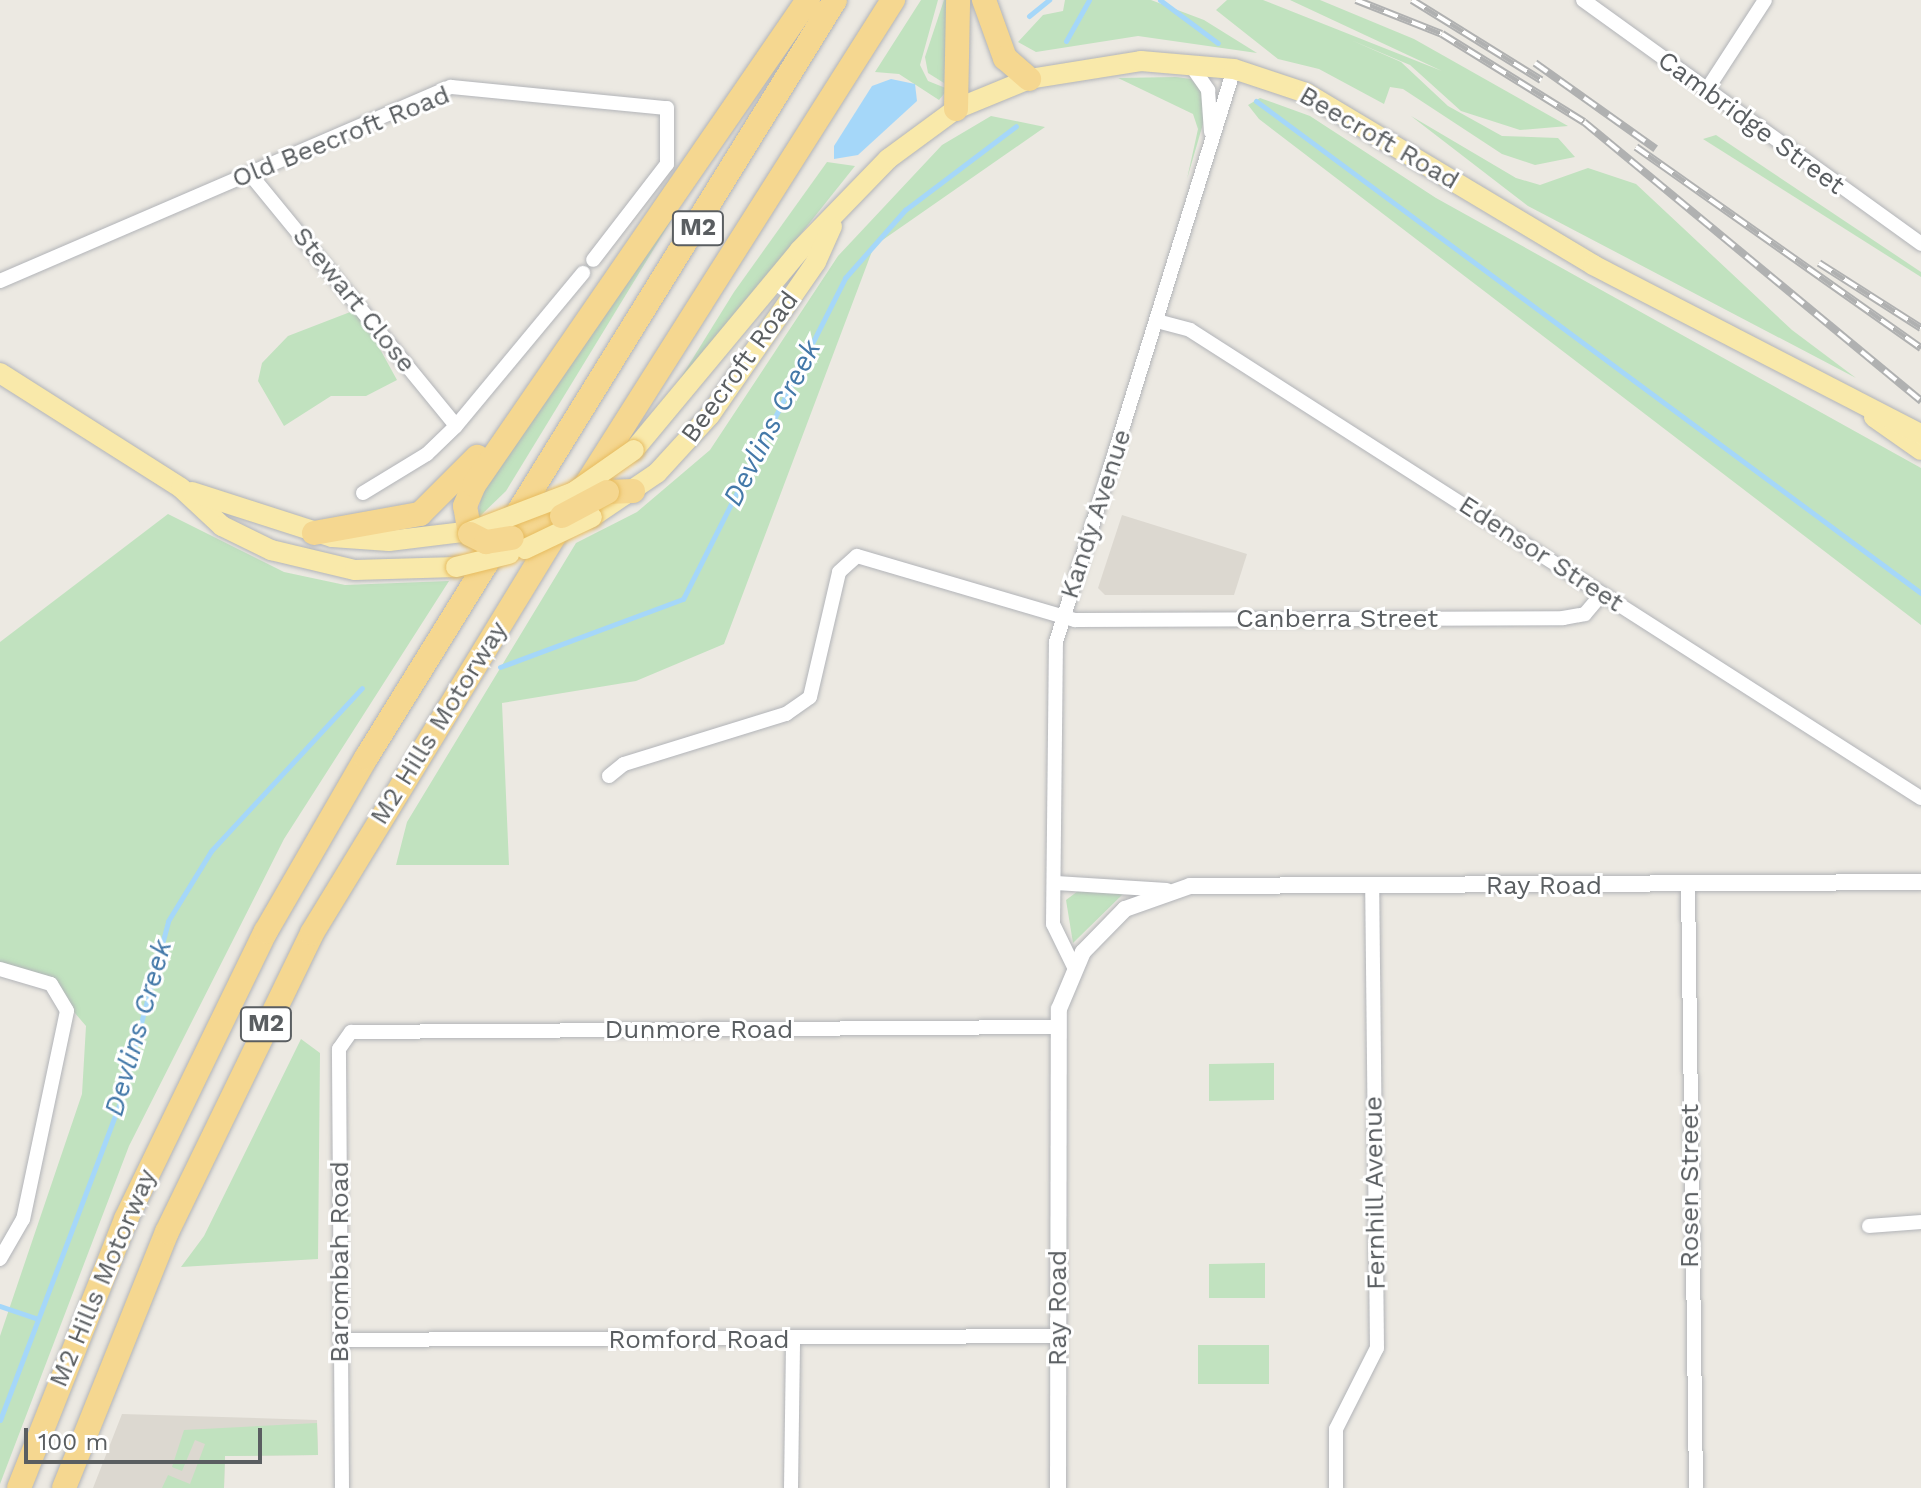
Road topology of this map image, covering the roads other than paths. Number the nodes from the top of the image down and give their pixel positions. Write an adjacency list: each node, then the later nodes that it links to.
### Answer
1 (808, 0): 20 (highway, M2)
2 (835, 0): 51 (highway, M2 Hills Motorway / M2)
3 (893, 0): 52 (highway, M2 Hills Motorway / M2)
4 (958, 0): 12 (highway)
5 (984, 0): 10 (highway)
6 (1583, 0): 11 (street, Cambridge Street)
7 (1765, 0): 11 (street)
8 (1190, 64): 9 (main road, Beecroft Road); 10 (main road, Beecroft Road); 13 (street)
9 (1234, 69): 13 (street, Kandy Avenue); 23 (main road, Beecroft Road)
10 (1029, 79): 12 (main road, Beecroft Road)
11 (1706, 91): 16 (street, Cambridge Street)
12 (956, 109): 15 (main road, Beecroft Road)
13 (1211, 148): 21 (street, Kandy Avenue)
14 (250, 174): 17 (street, Old Beecroft Road); 19 (street, Old Beecroft Road); 24 (street, Stewart Close)
15 (835, 218): 28 (main road, Beecroft Road); 30 (main road, Beecroft Road, bridge)
16 (1921, 244)
17 (593, 260)
18 (583, 273): 24 (street)
19 (0, 281)
20 (587, 317): 30 (highway, M2); 31 (highway, M2)
21 (1157, 321): 32 (street, Edensor Street); 33 (street, Kandy Avenue)
22 (0, 373): 27 (main road, Beecroft Road)
23 (1871, 414): 25 (main road, Beecroft Road); 26 (main road, Beecroft Road)
24 (456, 426): 29 (street)
25 (1921, 434)
26 (1921, 450)
27 (181, 488): 28 (main road, Beecroft Road, bridge); 31 (main road, Beecroft Road)
28 (633, 491): 30 (highway, bridge)
29 (363, 493)
30 (470, 532): 31 (main road, Beecroft Road)
31 (314, 533)
32 (1602, 594): 33 (street, Canberra Street); 35 (street, Edensor Street)
33 (1063, 619): 34 (street, Canberra Street); 37 (street, Kandy Avenue)
34 (609, 776)
35 (1921, 798)
36 (1921, 882): 38 (street, Ray Road)
37 (1056, 883): 40 (street, Ray Road); 41 (street, Kandy Avenue)
38 (1688, 884): 39 (street, Ray Road); 57 (street, Rosen Street)
39 (1372, 887): 40 (street, Ray Road); 56 (street, Fernhill Avenue)
40 (1167, 890): 41 (street, Ray Road)
41 (1074, 967): 43 (street, Ray Road)
42 (0, 969): 47 (street)
43 (1057, 1027): 44 (street, Dunmore Road); 48 (street, Ray Road)
44 (343, 1038): 49 (street, Barombah Road)
45 (1921, 1222): 46 (street)
46 (1869, 1226)
47 (0, 1259)
48 (1058, 1336): 50 (street, Romford Road); 55 (street, Ray Road)
49 (341, 1340): 50 (street, Romford Road); 53 (street, Barombah Road)
50 (793, 1341): 54 (street)
51 (19, 1488)
52 (64, 1488)
53 (342, 1488)
54 (791, 1488)
55 (1058, 1488)
56 (1336, 1488)
57 (1696, 1488)

